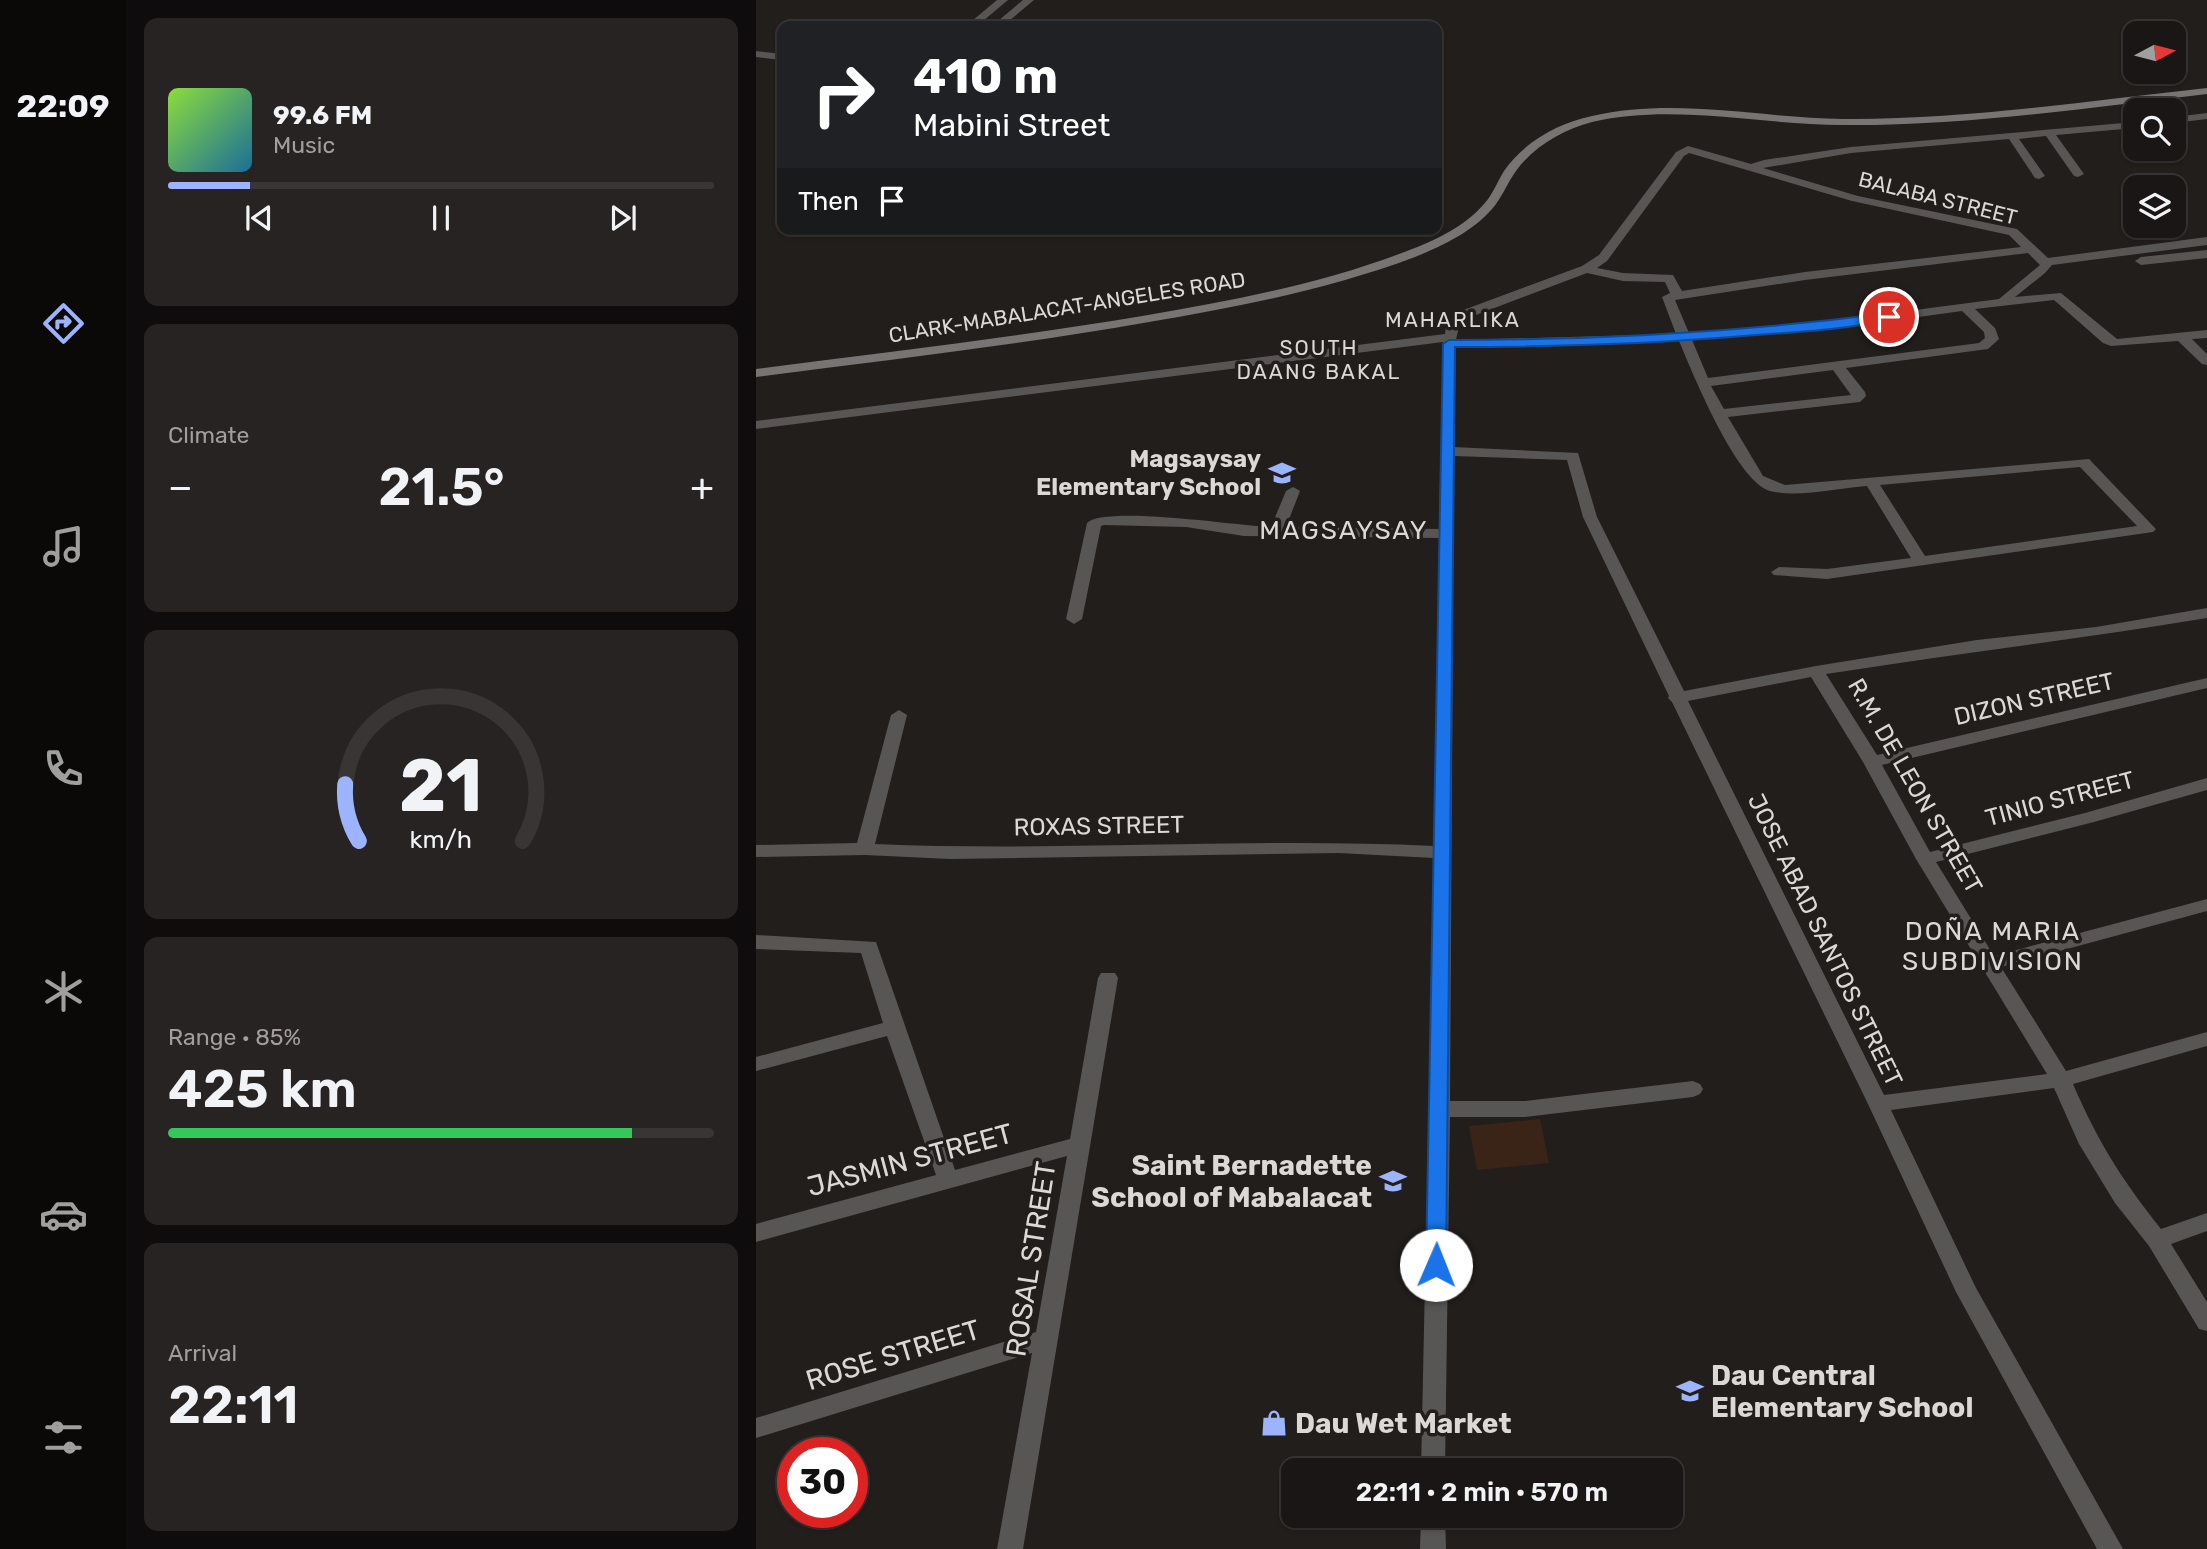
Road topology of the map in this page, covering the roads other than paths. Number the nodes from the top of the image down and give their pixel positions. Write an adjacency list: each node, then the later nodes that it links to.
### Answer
1 (1003, 0): 3 (street)
2 (1028, 0): 4 (street)
3 (977, 21)
4 (1003, 21)
5 (756, 42): 6 (street)
6 (777, 44)
7 (756, 54): 8 (street)
8 (777, 56)
9 (2207, 91): 32 (main road, CLARK-MABALACAT-ANGELES ROAD)
10 (2207, 116): 11 (street)
11 (2186, 119)
12 (2123, 126): 13 (street)
13 (2049, 133): 14 (street); 16 (street)
14 (2012, 136): 15 (street); 17 (street)
15 (1752, 168): 19 (street, BALABA STREET); 22 (street, BALABA STREET)
16 (2078, 174)
17 (2039, 176)
18 (2207, 241): 21 (street)
19 (2032, 249): 21 (street, BALABA STREET); 23 (street)
20 (2207, 254): 21 (street)
21 (2044, 265): 24 (street)
22 (1586, 269): 23 (street); 29 (street)
23 (1677, 295): 27 (street)
24 (2004, 301): 25 (street); 28 (street)
25 (1965, 307): 27 (street); 31 (street)
26 (2207, 334): 28 (street)
27 (1684, 337): 29 (street); 33 (street)
28 (2182, 337): 30 (street)
29 (1449, 341): 35 (street); 36 (street)
30 (2207, 360)
31 (1838, 366): 33 (street); 34 (street)
32 (756, 373)
33 (1703, 383): 34 (street)
34 (1719, 414): 37 (street)
35 (756, 425)
36 (1447, 451): 40 (street); 47 (street, JOSE ABAD SANTOS STREET)
37 (1872, 483): 41 (street); 41 (street)
38 (1293, 491): 39 (street)
39 (1277, 531): 40 (street); 44 (street)
40 (1446, 534): 53 (street)
41 (1921, 562): 42 (street)
42 (1779, 572)
43 (2207, 613): 45 (street)
44 (1074, 619)
45 (1816, 671): 47 (street); 49 (street, R.M. DE LEON STREET)
46 (2207, 683): 49 (street, DIZON STREET)
47 (1676, 698): 64 (street, JOSE ABAD SANTOS STREET)
48 (899, 715): 51 (street)
49 (1872, 762): 54 (street, R.M. DE LEON STREET)
50 (2207, 784): 54 (street, TINIO STREET)
51 (865, 849): 52 (street, ROXAS STREET); 53 (street, ROXAS STREET)
52 (756, 851)
53 (1443, 852): 65 (street)
54 (1925, 859): 57 (street, R.M. DE LEON STREET)
55 (2207, 905): 57 (street)
56 (756, 942): 59 (street)
57 (1988, 964): 62 (street, R.M. DE LEON STREET)
58 (1108, 978): 66 (street, ROSAL STREET)
59 (894, 1027): 61 (street); 67 (street)
60 (2207, 1039): 62 (street)
61 (756, 1064)
62 (2060, 1080): 64 (street); 70 (street, R.M. DE LEON STREET)
63 (1693, 1089): 65 (street)
64 (1878, 1104): 78 (street, JOSE ABAD SANTOS STREET)
65 (1440, 1109): 74 (street)
66 (1080, 1144): 67 (street, JASMIN STREET); 72 (street, ROSAL STREET)
67 (948, 1180): 69 (street, JASMIN STREET)
68 (2207, 1222): 70 (street)
69 (756, 1233)
70 (2157, 1240): 71 (street, R.M. DE LEON STREET)
71 (2207, 1322)
72 (1048, 1338): 73 (street, ROSE STREET); 76 (street, ROSAL STREET)
73 (756, 1428)
74 (1433, 1458)
75 (1433, 1528): 77 (street)
76 (1010, 1549)
77 (1433, 1549)
78 (2110, 1549)

